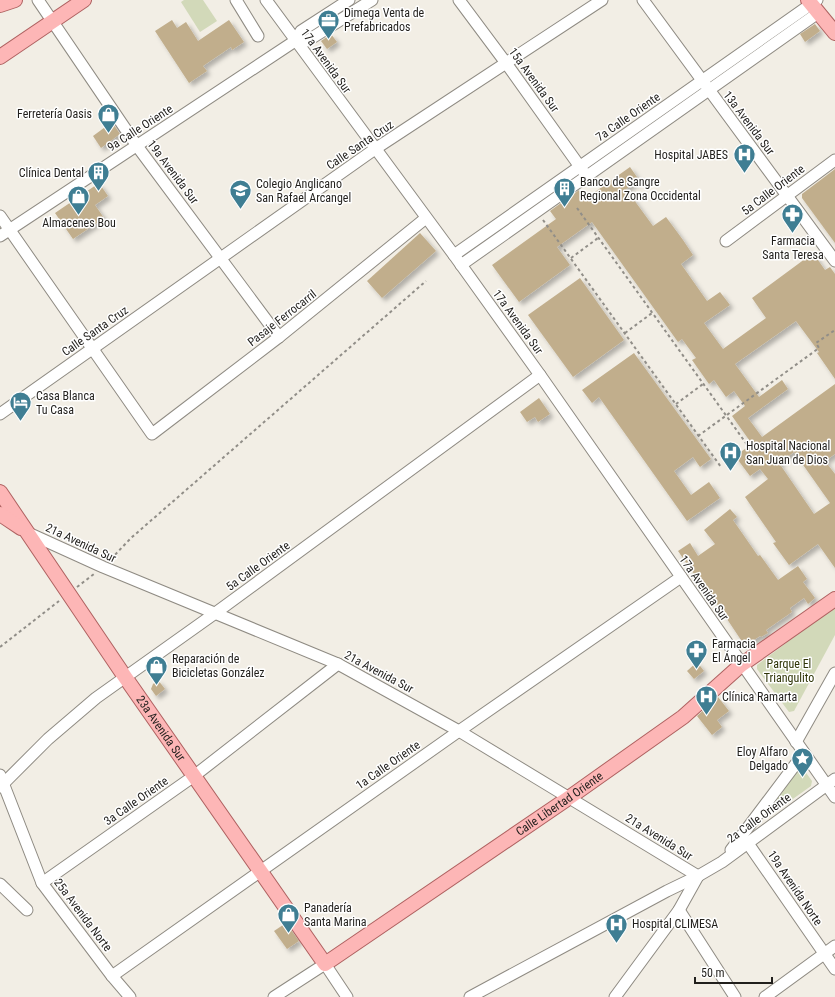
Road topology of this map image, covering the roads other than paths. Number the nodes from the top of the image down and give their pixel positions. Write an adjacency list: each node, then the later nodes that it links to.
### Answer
1 (15, 0): 12 (main road)
2 (38, 0): 13 (street, 19a Avenida Sur)
3 (84, 0): 13 (main road)
4 (236, 0): 15 (street)
5 (266, 0): 16 (street, 17a Avenida Sur)
6 (348, 0): 16 (street, 9a Calle Oriente)
7 (372, 0): 16 (street, 9a Calle Oriente)
8 (459, 0): 18 (street, 15a Avenida Sur)
9 (602, 0): 18 (street, Calle Santa Cruz)
10 (643, 0): 19 (street, 13a Avenida Sur)
11 (814, 4): 14 (main road); 19 (street, 7a Calle Oriente); 20 (street, 7a Calle Oriente)
12 (0, 5)
13 (53, 22): 17 (main road); 21 (street, 19a Avenida Sur)
14 (835, 33)
15 (258, 36)
16 (295, 41): 21 (street, 9a Calle Oriente); 22 (street, 17a Avenida Sur)
17 (0, 57)
18 (506, 64): 22 (street, Calle Santa Cruz); 24 (street, 15a Avenida Sur)
19 (701, 81): 20 (street, 13a Avenida Sur); 24 (street, 7a Calle Oriente)
20 (708, 90): 25 (street, 7a Calle Oriente); 26 (street, 13a Avenida Sur)
21 (137, 146): 29 (street, 9a Calle Oriente); 33 (street, 19a Avenida Sur)
22 (375, 149): 28 (street, 17a Avenida Sur); 33 (street, Calle Santa Cruz)
23 (835, 160): 26 (street, 5a Calle Oriente)
24 (579, 166): 25 (street, 15a Avenida Sur); 32 (street, 7a Calle Oriente)
25 (586, 176): 35 (street, 7a Calle Oriente)
26 (788, 196): 31 (street, 5a Calle Oriente); 34 (street, 13a Avenida Sur)
27 (0, 216): 29 (street)
28 (426, 218): 32 (street, 17a Avenida Sur); 36 (street, Pasaje Ferrocarril)
29 (10, 229): 30 (street, 9a Calle Oriente); 37 (street)
30 (0, 236)
31 (726, 241)
32 (454, 255): 35 (street, 17a Avenida Sur)
33 (221, 258): 36 (street, 19a Avenida Sur); 37 (street, Calle Santa Cruz)
34 (835, 261)
35 (461, 265): 38 (street, 17a Avenida Sur)
36 (279, 337): 37 (street, Pasaje Ferrocarril)
37 (94, 348): 39 (street, Calle Santa Cruz)
38 (540, 375): 43 (street, 17a Avenida Sur); 45 (street, 5a Calle Oriente)
39 (0, 414)
40 (0, 492): 42 (main road, 23a Avenida Sur)
41 (0, 514): 42 (main road)
42 (26, 532): 45 (street, 21a Avenida Sur); 49 (main road, 23a Avenida Sur)
43 (681, 577): 47 (street, 17a Avenida Sur); 50 (street, 1a Calle Oriente)
44 (835, 598): 47 (main road, Calle Libertad Oriente)
45 (214, 614): 46 (street, 21a Avenida Sur); 49 (street, 5a Calle Oriente)
46 (338, 664): 50 (street, 21a Avenida Sur); 53 (street, 3a Calle Oriente)
47 (741, 665): 51 (street, 17a Avenida Sur); 56 (main road, Calle Libertad Oriente)
48 (835, 673): 51 (street)
49 (125, 677): 53 (main road, 23a Avenida Sur); 54 (street, 5a Calle Oriente)
50 (459, 731): 56 (street, 21a Avenida Sur); 60 (street, 1a Calle Oriente)
51 (796, 742): 52 (street, 17a Avenida Sur)
52 (804, 753): 55 (street, 17a Avenida Sur); 59 (street)
53 (194, 776): 60 (main road, 23a Avenida Sur); 62 (street, 3a Calle Oriente)
54 (1, 782): 62 (street, 25a Avenida Norte)
55 (831, 782): 57 (street, 17a Avenida Sur); 58 (street, 2a Calle Oriente)
56 (570, 797): 61 (street, 21a Avenida Sur); 68 (main road, Calle Libertad Oriente)
57 (835, 797)
58 (747, 842): 59 (street, 2a Calle Oriente); 67 (street, 19a Avenida Norte)
59 (722, 862): 61 (street, 2a Calle Oriente)
60 (260, 871): 68 (main road, 23a Avenida Sur); 70 (street, 1a Calle Oriente)
61 (698, 876): 65 (street); 74 (street, 2a Calle Oriente)
62 (42, 882): 70 (street, 25a Avenida Norte)
63 (0, 884): 64 (street)
64 (27, 910)
65 (679, 910): 75 (street); 76 (street)
66 (835, 946): 67 (street)
67 (824, 954): 69 (street, 19a Avenida Norte); 77 (street)
68 (325, 964): 72 (street, Calle Libertad Oriente); 73 (street)
69 (835, 969)
70 (112, 976): 71 (street, 25a Avenida Norte)
71 (130, 997)
72 (274, 997)
73 (347, 997)
74 (470, 997)
75 (615, 997)
76 (735, 997)
77 (765, 997)

